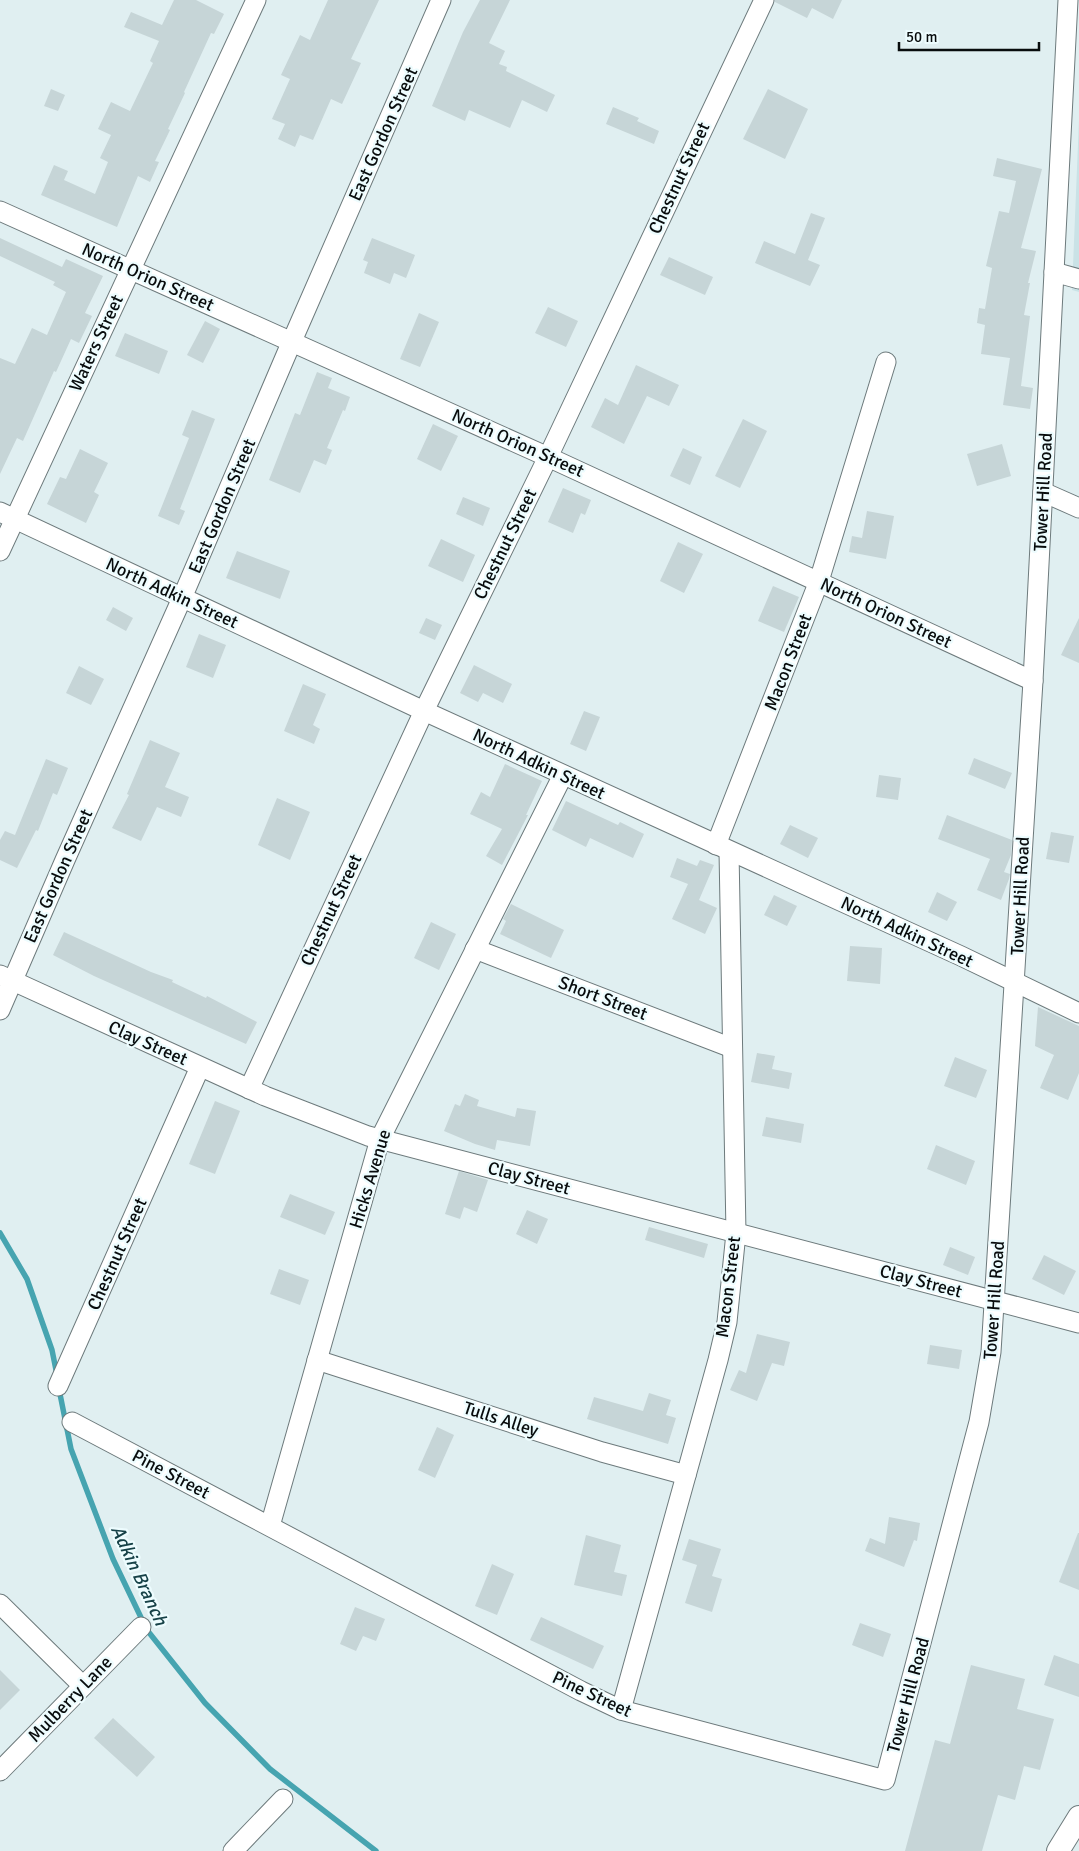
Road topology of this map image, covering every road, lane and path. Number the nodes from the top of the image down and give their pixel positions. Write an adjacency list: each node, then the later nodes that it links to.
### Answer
1 (256, 0): 6 (street, Waters Street)
2 (441, 0): 9 (street, East Gordon Street)
3 (764, 0): 11 (street, Chestnut Street)
4 (1068, 0): 7 (street, Tower Hill Road)
5 (0, 211): 6 (street, North Orion Street)
6 (130, 270): 9 (street, North Orion Street); 14 (street, Waters Street)
7 (1054, 272): 8 (street); 12 (street, Tower Hill Road)
8 (1079, 279)
9 (292, 341): 11 (street, North Orion Street); 17 (street, East Gordon Street)
10 (886, 362): 16 (street, Macon Street)
11 (548, 457): 16 (street, North Orion Street); 19 (street, Chestnut Street)
12 (1043, 492): 13 (street); 18 (street, Tower Hill Road)
13 (1079, 508)
14 (7, 516): 15 (street, Waters Street); 17 (street, North Adkin Street)
15 (0, 551)
16 (819, 581): 18 (street, North Orion Street); 21 (street, Macon Street)
17 (182, 598): 19 (street, North Adkin Street); 23 (street, East Gordon Street)
18 (1033, 681): 24 (street, Tower Hill Road)
19 (424, 711): 20 (street, North Adkin Street); 29 (street, Chestnut Street)
20 (563, 775): 21 (street, North Adkin Street); 22 (street, Hicks Avenue)
21 (722, 848): 24 (street, North Adkin Street); 27 (street, Macon Street)
22 (475, 949): 27 (street, Short Street); 30 (street, Hicks Avenue)
23 (6, 978): 25 (street, East Gordon Street); 28 (street, Clay Street)
24 (1015, 982): 26 (street, North Adkin Street); 32 (street, Tower Hill Road)
25 (0, 1010)
26 (1079, 1013)
27 (732, 1048): 31 (street, Macon Street)
28 (200, 1067): 29 (street, Clay Street); 35 (street, Chestnut Street)
29 (249, 1089): 30 (street, Clay Street)
30 (380, 1139): 31 (street, Clay Street); 34 (street, Hicks Avenue)
31 (736, 1233): 32 (street, Clay Street); 37 (street, Macon Street)
32 (995, 1301): 33 (street, Clay Street); 44 (street, Tower Hill Road)
33 (1079, 1323)
34 (317, 1360): 37 (street, Tulls Alley); 38 (street, Hicks Avenue)
35 (58, 1386)
36 (72, 1422): 38 (street, Pine Street)
37 (686, 1475): 42 (street, Macon Street)
38 (270, 1526): 42 (street, Pine Street)
39 (0, 1604): 41 (street)
40 (141, 1627): 41 (street, Mulberry Lane)
41 (83, 1686): 43 (street, Mulberry Lane)
42 (621, 1710): 44 (street, Pine Street)
43 (0, 1771)
44 (885, 1780)
45 (282, 1799): 47 (street)
46 (1079, 1818): 48 (street)
47 (233, 1851)
48 (1058, 1851)

